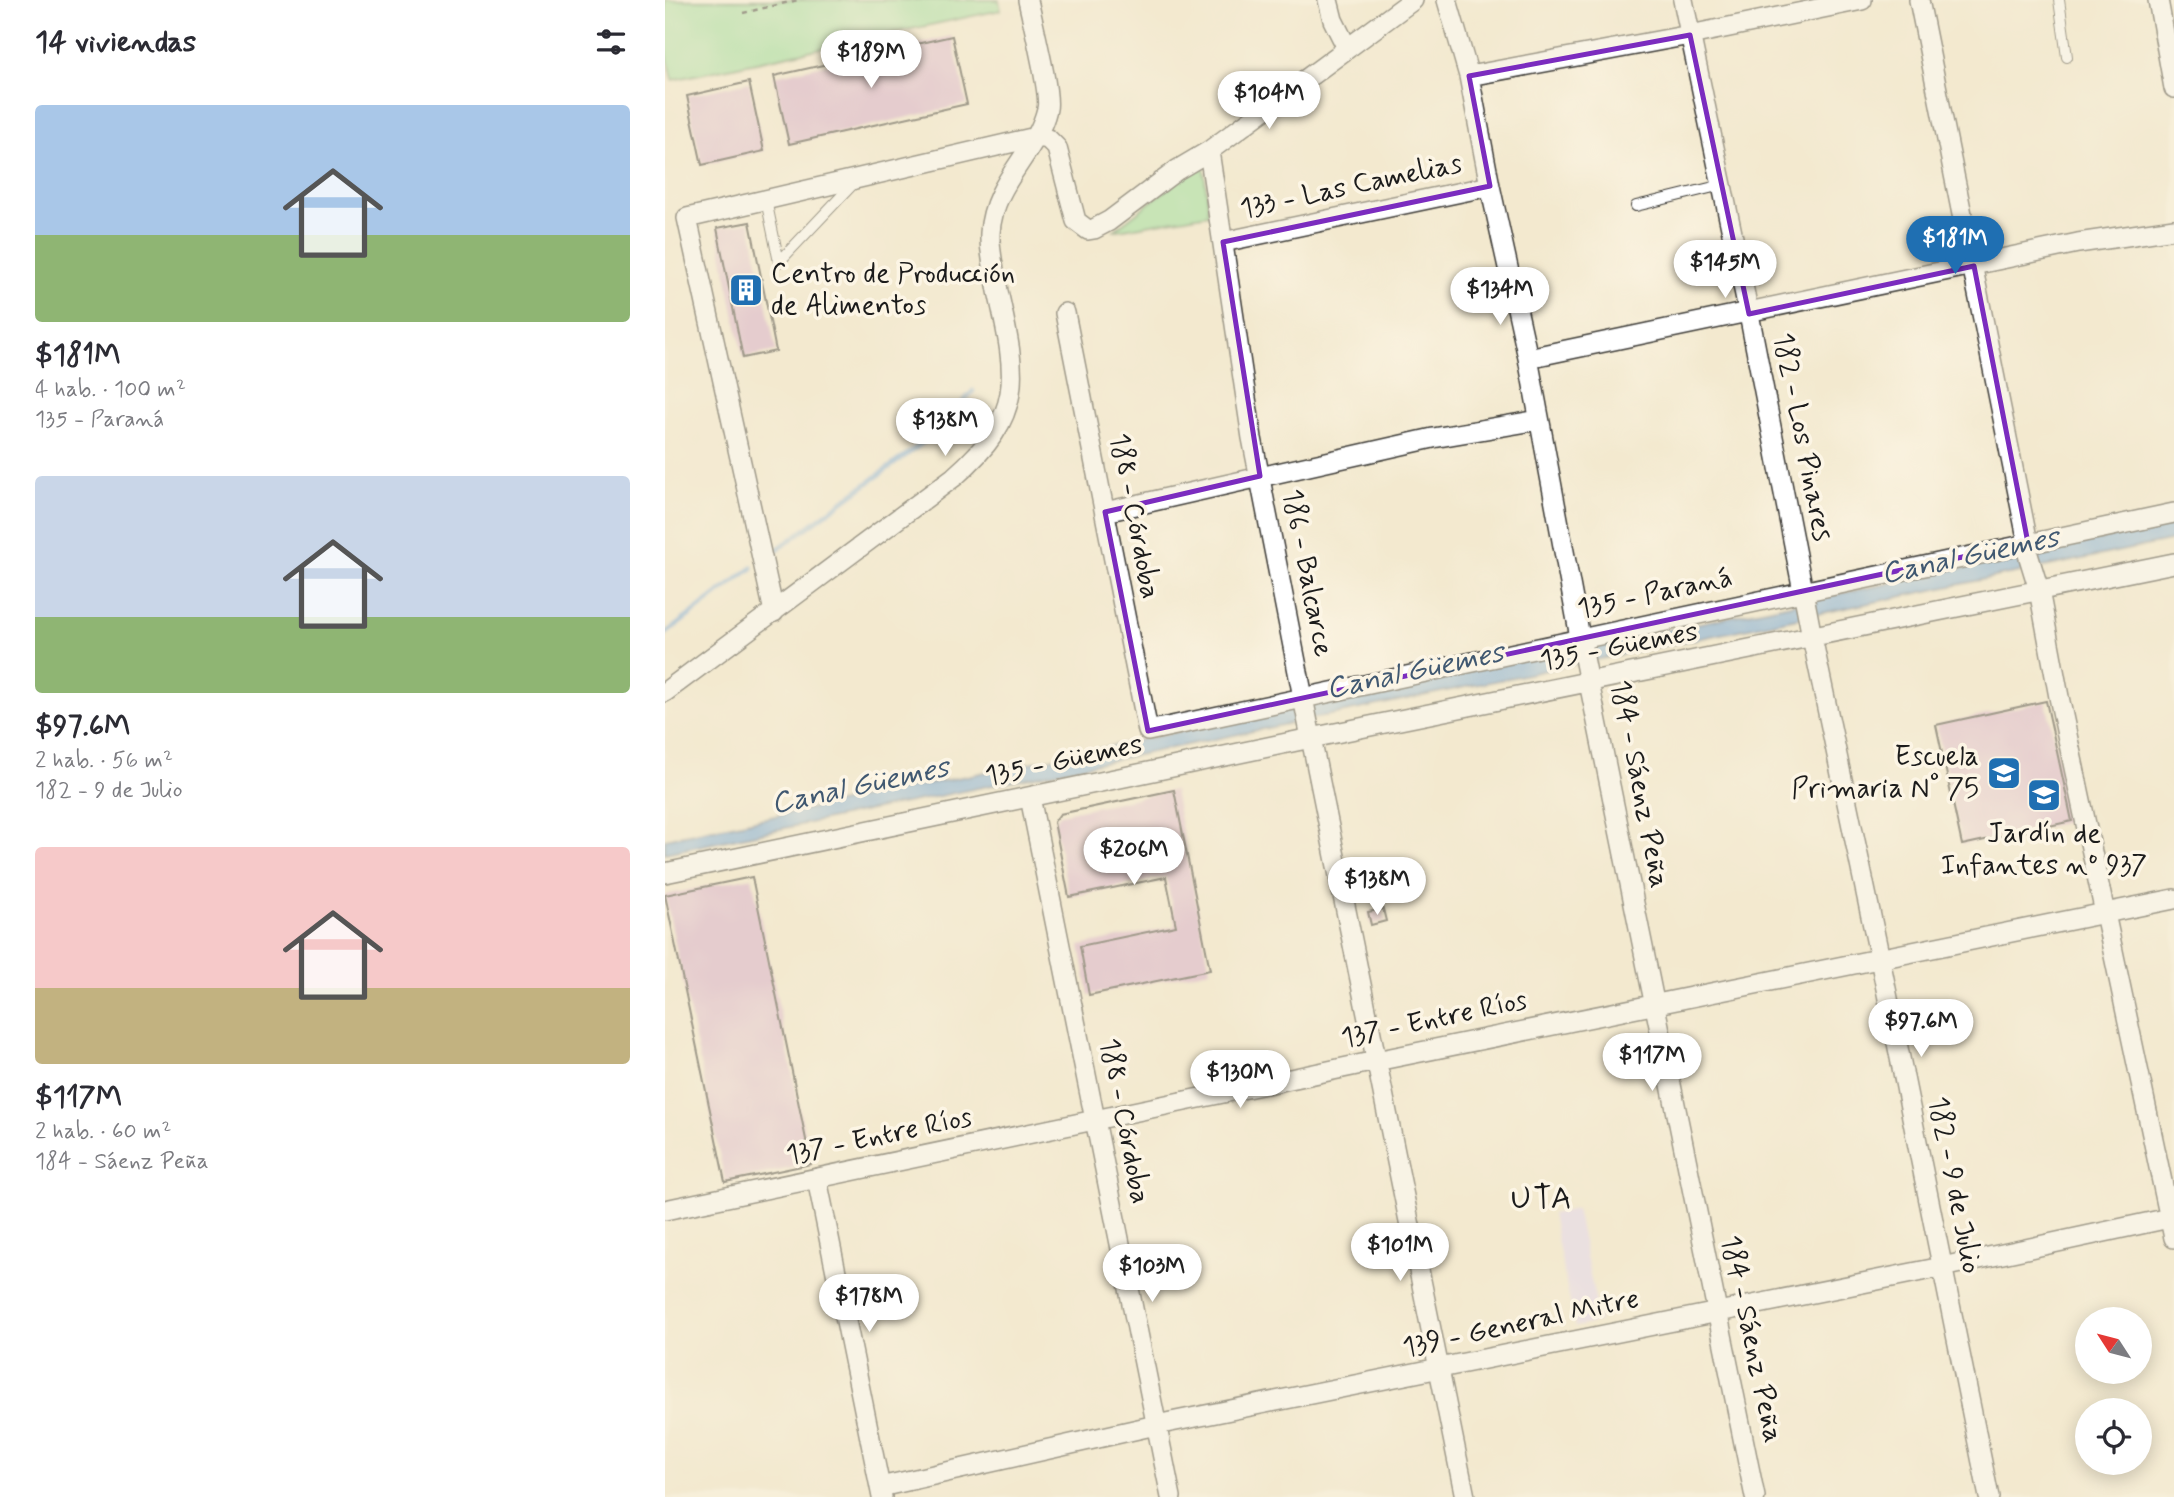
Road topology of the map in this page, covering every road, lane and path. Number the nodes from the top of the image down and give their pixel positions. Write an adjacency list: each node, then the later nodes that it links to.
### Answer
1 (798, 0): 11 (path)
2 (1028, 0): 17 (street)
3 (1328, 0): 13 (street)
4 (1413, 0): 13 (street)
5 (1447, 0): 15 (street, 184 - Sáenz Peña)
6 (1683, 0): 12 (street, 182 - Los Pinares)
7 (1862, 0): 12 (street)
8 (1919, 0): 26 (street)
9 (2059, 0): 14 (lane)
10 (2158, 0): 16 (street)
11 (743, 13)
12 (1690, 35): 15 (street); 20 (street, 182 - Los Pinares)
13 (1347, 48): 18 (street)
14 (2067, 57)
15 (1469, 76): 21 (street, 184 - Sáenz Peña)
16 (2174, 88)
17 (1036, 137): 18 (street); 19 (street); 38 (street)
18 (1209, 150): 25 (street, 186 - Balcarce)
19 (858, 179): 22 (street); 22 (lane)
20 (1722, 185): 23 (lane); 28 (street, 182 - Los Pinares)
21 (1490, 186): 25 (street, 133 - Las Camelias); 29 (street, 184 - Sáenz Peña)
22 (766, 200): 38 (street)
23 (1636, 206)
24 (2174, 229): 26 (street)
25 (1223, 242): 31 (street, 186 - Balcarce)
26 (1974, 266): 28 (street); 34 (street)
27 (1065, 313): 32 (street, 188 - Córdoba)
28 (1749, 314): 29 (street); 37 (street, 182 - Los Pinares)
29 (1528, 358): 30 (street, 184 - Sáenz Peña)
30 (1539, 420): 31 (street); 40 (street, 184 - Sáenz Peña)
31 (1260, 476): 32 (street); 43 (street, 186 - Balcarce)
32 (1105, 512): 44 (street, 188 - Córdoba)
33 (2174, 513): 34 (street, 135 - Paraná)
34 (2028, 547): 36 (street); 37 (street, 135 - Paraná)
35 (2174, 563): 36 (street, 135 - Güemes)
36 (2038, 584): 39 (street, 135 - Güemes); 49 (street)
37 (1804, 594): 39 (street, 182 - 9 de Julio); 40 (street, 135 - Paraná)
38 (774, 612): 42 (street)
39 (1811, 633): 41 (street, 135 - Güemes); 50 (street, 182 - 9 de Julio)
40 (1581, 643): 41 (street, 184 - Sáenz Peña); 43 (street, 135 - Paraná)
41 (1588, 675): 45 (street, 135 - Güemes); 51 (street, 184 - Sáenz Peña)
42 (665, 692)
43 (1304, 702): 44 (street, 135 - Paraná); 45 (street, 186 - Balcarce)
44 (1148, 731)
45 (1310, 734): 46 (street, 135 - Güemes); 52 (street, 186 - Balcarce)
46 (1030, 797): 47 (street, 135 - Güemes); 53 (street, 188 - Córdoba)
47 (665, 873)
48 (2174, 899): 49 (street, 137 - Entre Ríos)
49 (2104, 912): 50 (street, 137 - Entre Ríos); 56 (street)
50 (1880, 959): 51 (street, 137 - Entre Ríos); 58 (street, 182 - 9 de Julio)
51 (1655, 1003): 52 (street, 137 - Entre Ríos); 59 (street, 184 - Sáenz Peña)
52 (1376, 1061): 53 (street, 137 - Entre Ríos); 60 (street, 186 - Balcarce)
53 (1095, 1119): 54 (street, 137 - Entre Ríos); 61 (street, 188 - Córdoba)
54 (817, 1179): 55 (street, 137 - Entre Ríos); 62 (street)
55 (665, 1210)
56 (2172, 1218): 57 (street); 58 (street, 139 - General Mitre)
57 (2174, 1238)
58 (1943, 1267): 59 (street, 139 - General Mitre); 66 (street, 182 - 9 de Julio)
59 (1717, 1312): 60 (street, 139 - General Mitre); 65 (street, 184 - Sáenz Peña)
60 (1439, 1370): 61 (street, 139 - General Mitre); 64 (street, 186 - Balcarce)
61 (1156, 1426): 62 (street, 139 - General Mitre); 63 (street, 188 - Córdoba)
62 (881, 1492)
63 (1171, 1497)
64 (1465, 1497)
65 (1755, 1497)
66 (1989, 1497)

